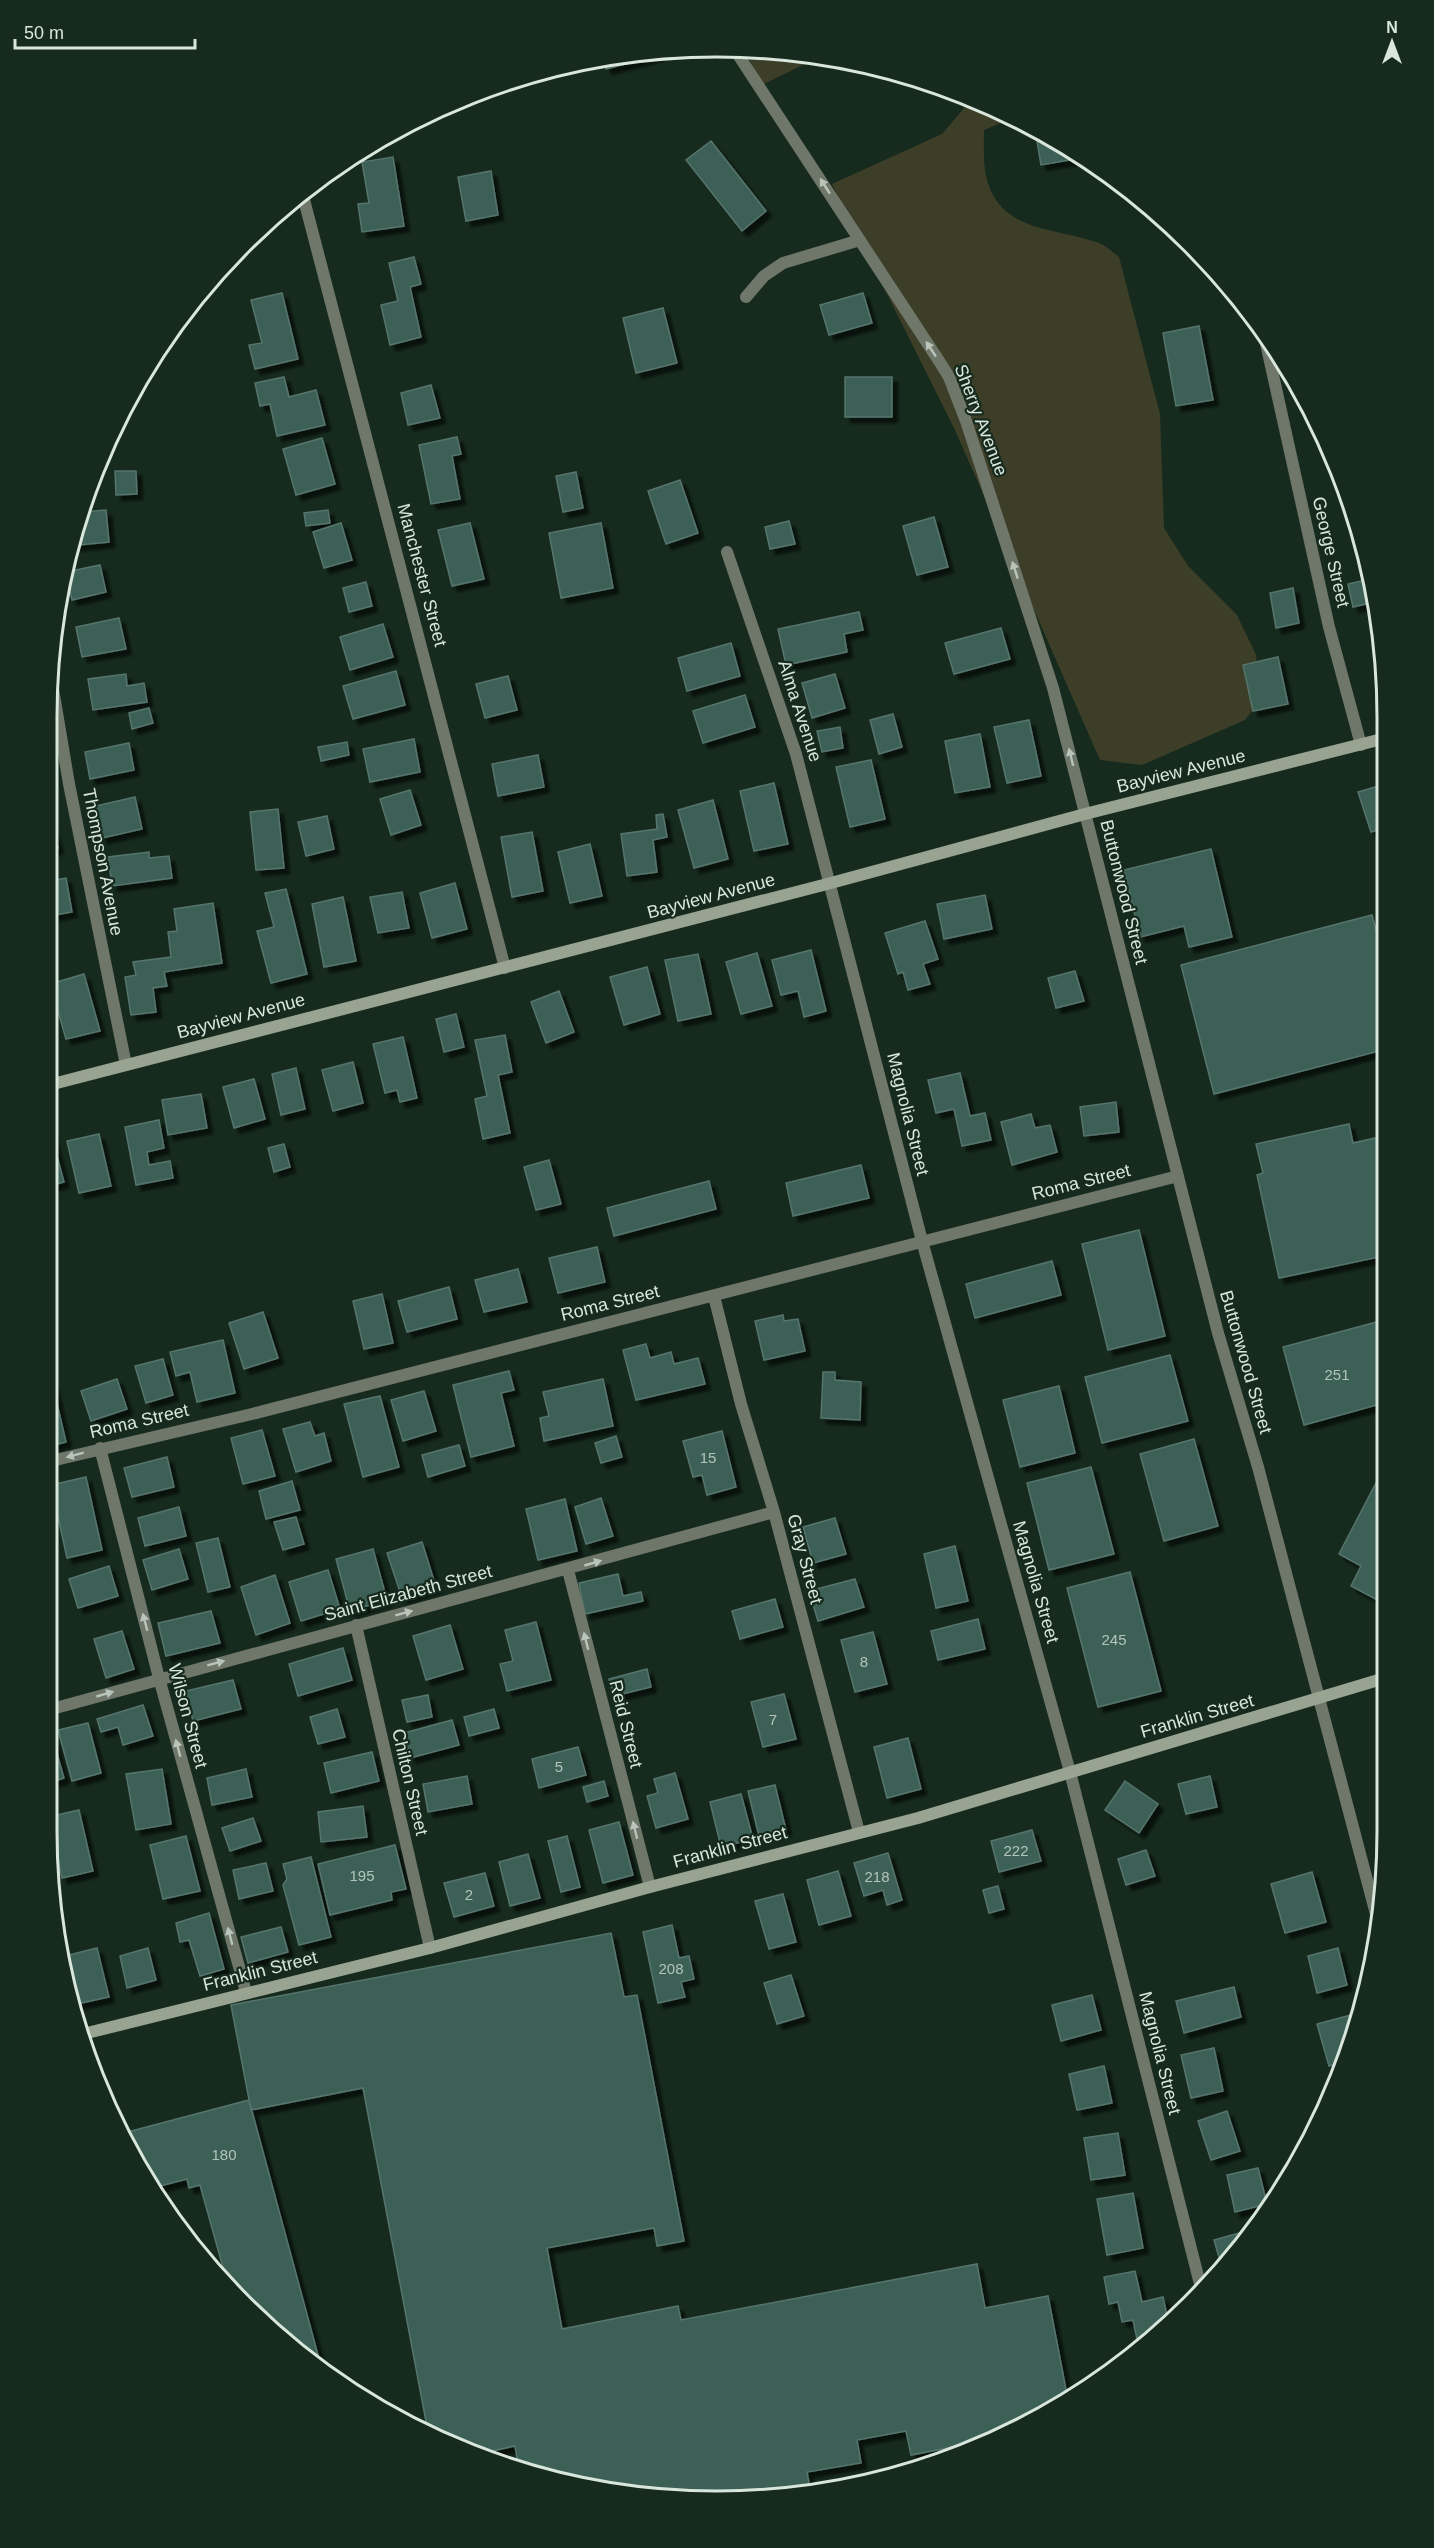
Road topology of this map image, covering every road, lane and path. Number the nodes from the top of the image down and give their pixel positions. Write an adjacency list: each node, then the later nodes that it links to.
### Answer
1 (740, 58): 3 (street, Sherry Avenue, one-way to 1)
2 (305, 202): 12 (street, Manchester Street)
3 (860, 240): 4 (street); 10 (street, Sherry Avenue, one-way to 3)
4 (746, 297)
5 (1268, 354): 9 (street, George Street)
6 (727, 552): 11 (street, Alma Avenue)
7 (57, 712): 13 (street, Thompson Avenue)
8 (1377, 740): 9 (main road, Bayview Avenue)
9 (1360, 745): 10 (main road, Bayview Avenue)
10 (1085, 813): 11 (main road, Bayview Avenue); 15 (street, Buttonwood Street)
11 (831, 883): 12 (main road, Bayview Avenue); 16 (street, Magnolia Street)
12 (505, 968): 13 (main road, Bayview Avenue)
13 (126, 1065): 14 (main road, Bayview Avenue)
14 (57, 1083)
15 (1178, 1176): 16 (street, Roma Street); 25 (street, Buttonwood Street)
16 (922, 1241): 17 (street, Roma Street); 27 (street, Magnolia Street)
17 (714, 1296): 18 (street, Roma Street); 20 (street, Gray Street)
18 (99, 1448): 19 (street, Roma Street, one-way to 19); 23 (street, Wilson Street, one-way to 18)
19 (57, 1459)
20 (774, 1512): 21 (street, Saint Elizabeth Street, one-way to 20); 28 (street, Gray Street)
21 (568, 1570): 22 (street, Saint Elizabeth Street, one-way to 21); 29 (street, Reid Street, one-way to 21)
22 (356, 1625): 23 (street, Saint Elizabeth Street, one-way to 22); 31 (street, Chilton Street)
23 (159, 1678): 26 (street, Saint Elizabeth Street, one-way to 23); 32 (street, Wilson Street, one-way to 23)
24 (1377, 1680): 25 (main road, Franklin Street)
25 (1320, 1698): 27 (main road, Franklin Street); 30 (street, Buttonwood Street)
26 (57, 1708)
27 (1070, 1772): 28 (main road, Franklin Street); 34 (street, Magnolia Street)
28 (859, 1832): 29 (main road, Franklin Street)
29 (650, 1887): 31 (main road, Franklin Street)
30 (1373, 1902)
31 (430, 1948): 32 (main road, Franklin Street)
32 (246, 1992): 33 (main road, Franklin Street)
33 (89, 2033)
34 (1199, 2281)

